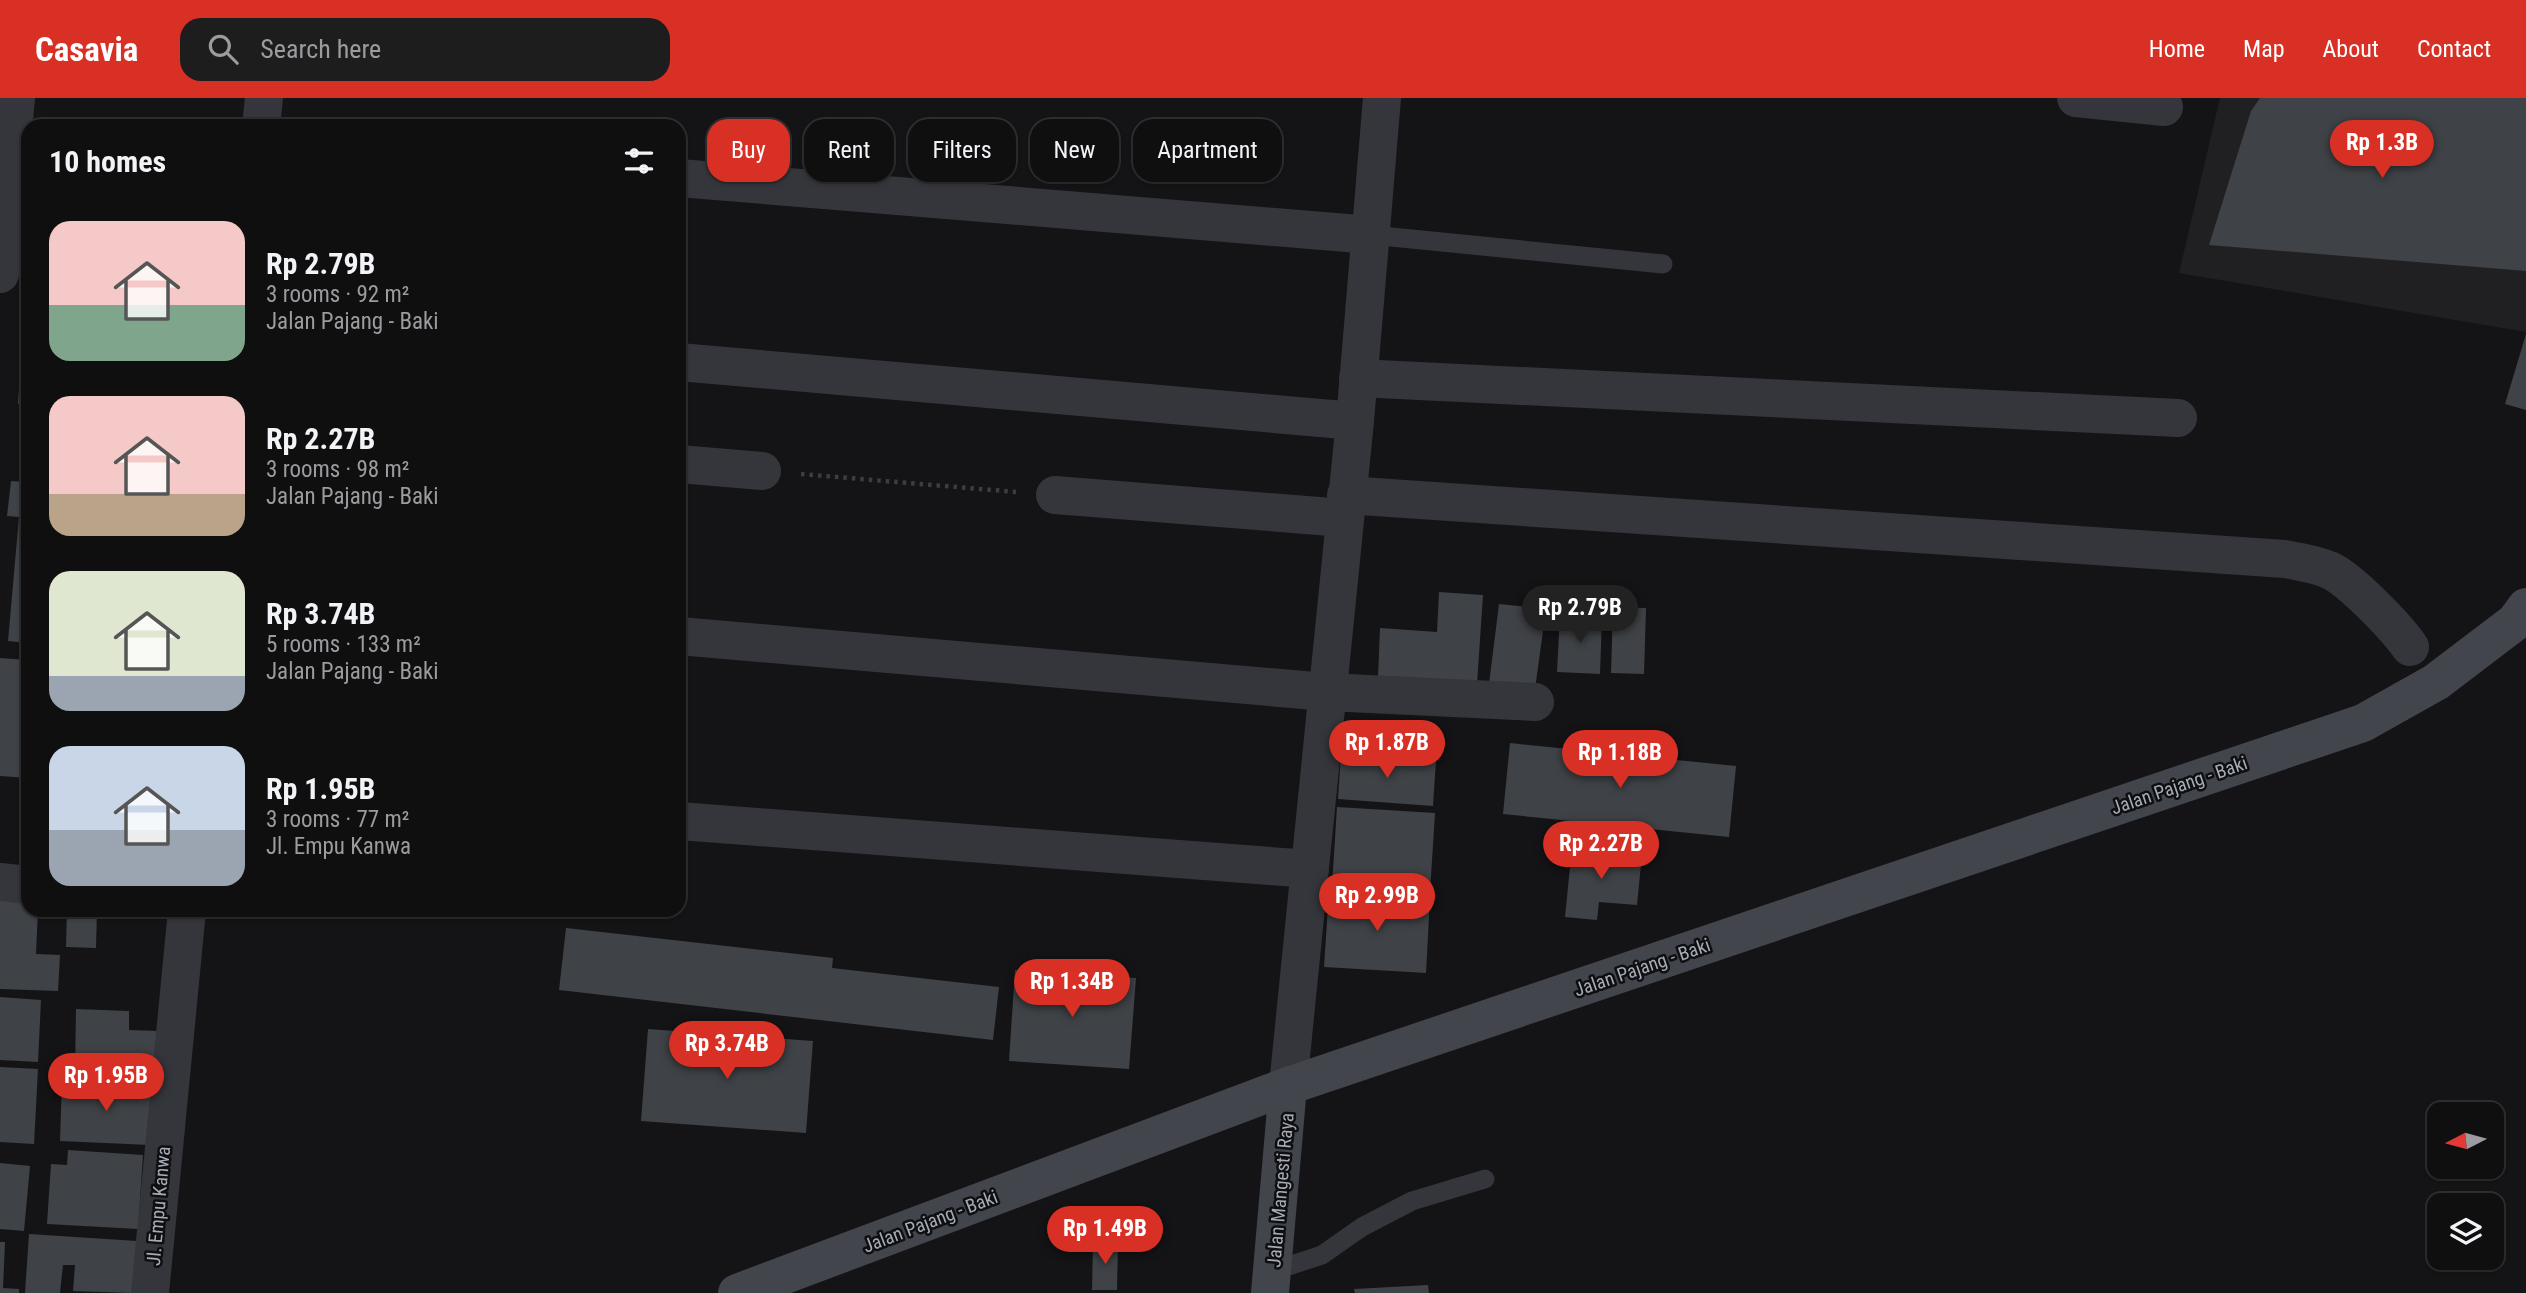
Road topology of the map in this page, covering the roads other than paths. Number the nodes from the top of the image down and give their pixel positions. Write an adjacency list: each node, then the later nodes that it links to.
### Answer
1 (16, 98): 10 (street)
2 (264, 98): 6 (street)
3 (1382, 98): 8 (street)
4 (2076, 98): 5 (street)
5 (2164, 107)
6 (262, 119)
7 (686, 179): 8 (street)
8 (1371, 235): 9 (lane); 12 (street)
9 (1663, 264)
10 (0, 274)
11 (686, 363): 14 (street)
12 (1358, 378): 13 (street); 14 (street)
13 (2178, 418)
14 (1355, 422): 18 (street)
15 (686, 465): 16 (street)
16 (762, 471)
17 (1055, 495): 18 (street)
18 (1345, 506): 21 (street); 22 (street)
19 (2520, 615): 29 (main road, Jalan Pajang - Baki)
20 (686, 637): 22 (street)
21 (2410, 647)
22 (1327, 692): 23 (street); 25 (street)
23 (1535, 702)
24 (686, 822): 25 (street)
25 (1310, 869): 29 (street)
26 (0, 883): 27 (street)
27 (21, 884)
28 (186, 917): 32 (street, Jl. Empu Kanwa)
29 (1288, 1086): 31 (main road, Jalan Mangesti Raya); 33 (main road, Jalan Pajang - Baki)
30 (1485, 1179): 31 (lane)
31 (1271, 1282)
32 (150, 1293)
33 (737, 1293)

